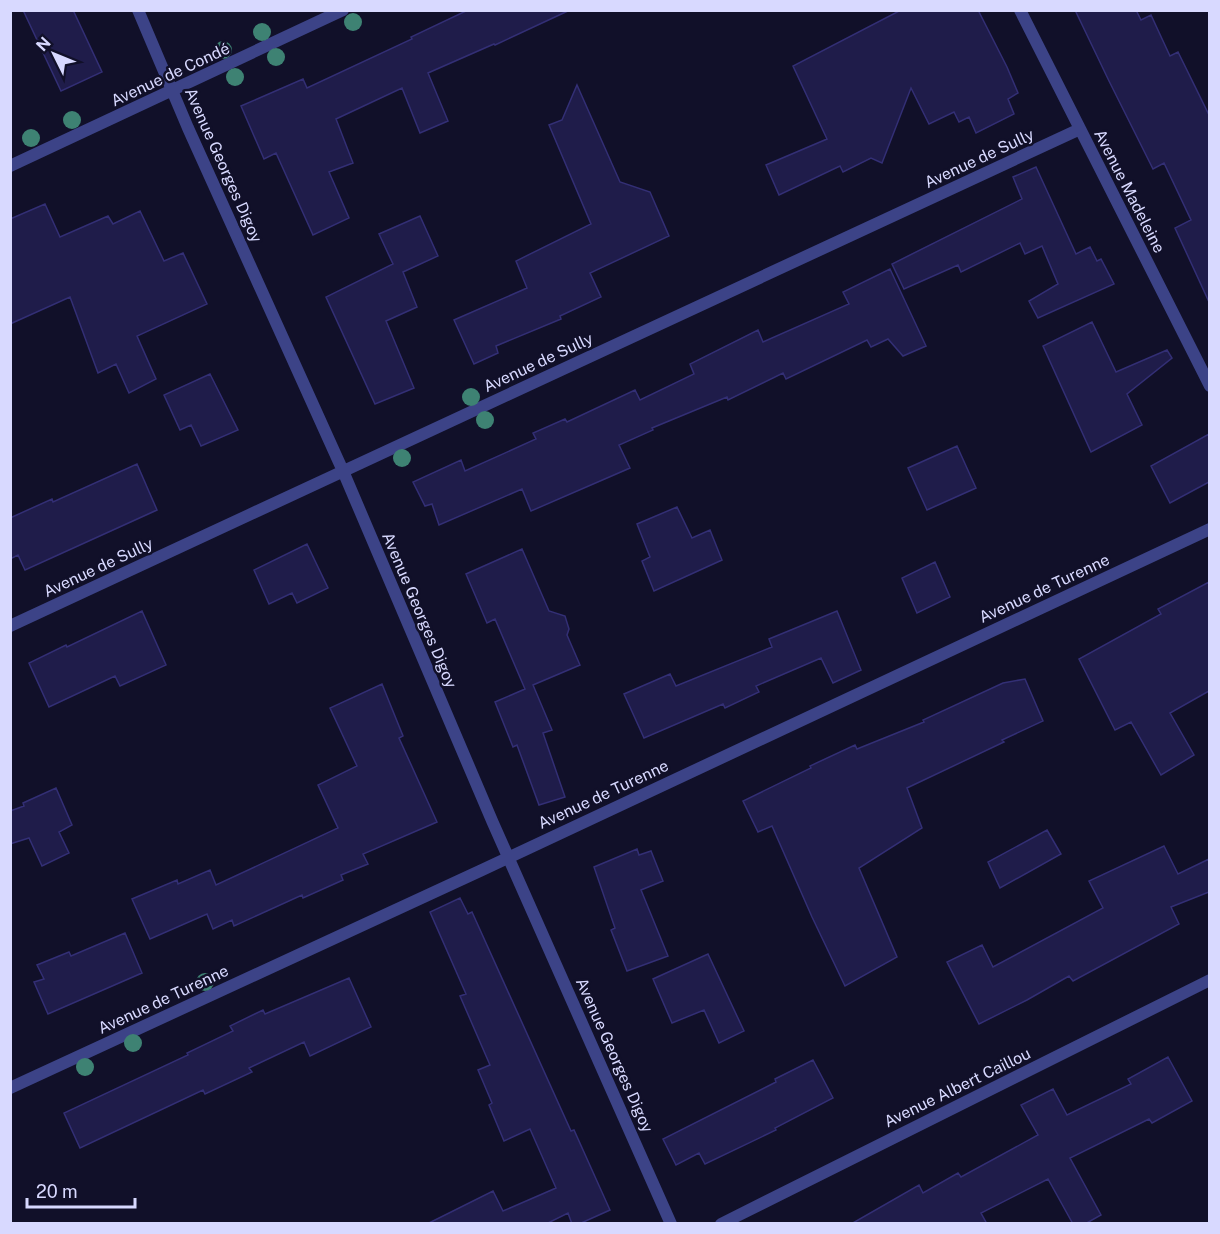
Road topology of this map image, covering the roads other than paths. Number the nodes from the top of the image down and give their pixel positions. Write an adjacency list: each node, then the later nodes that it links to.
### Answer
1 (138, 10): 4 (street, Avenue Georges Digoy)
2 (343, 10): 4 (street, Avenue de Condé)
3 (1020, 10): 5 (street, Avenue Madeleine)
4 (172, 90): 6 (street, Avenue de Condé); 8 (street, Avenue Georges Digoy)
5 (1080, 129): 7 (street, Avenue Madeleine); 8 (street, Avenue de Sully)
6 (10, 166)
7 (1209, 386)
8 (343, 471): 10 (street, Avenue de Sully); 11 (street, Avenue Georges Digoy)
9 (1209, 529): 11 (street, Avenue de Turenne)
10 (10, 626)
11 (509, 857): 13 (street, Avenue de Turenne); 14 (street, Avenue Georges Digoy)
12 (1209, 980): 15 (street, Avenue Albert Caillou)
13 (10, 1088)
14 (671, 1224)
15 (720, 1224)

